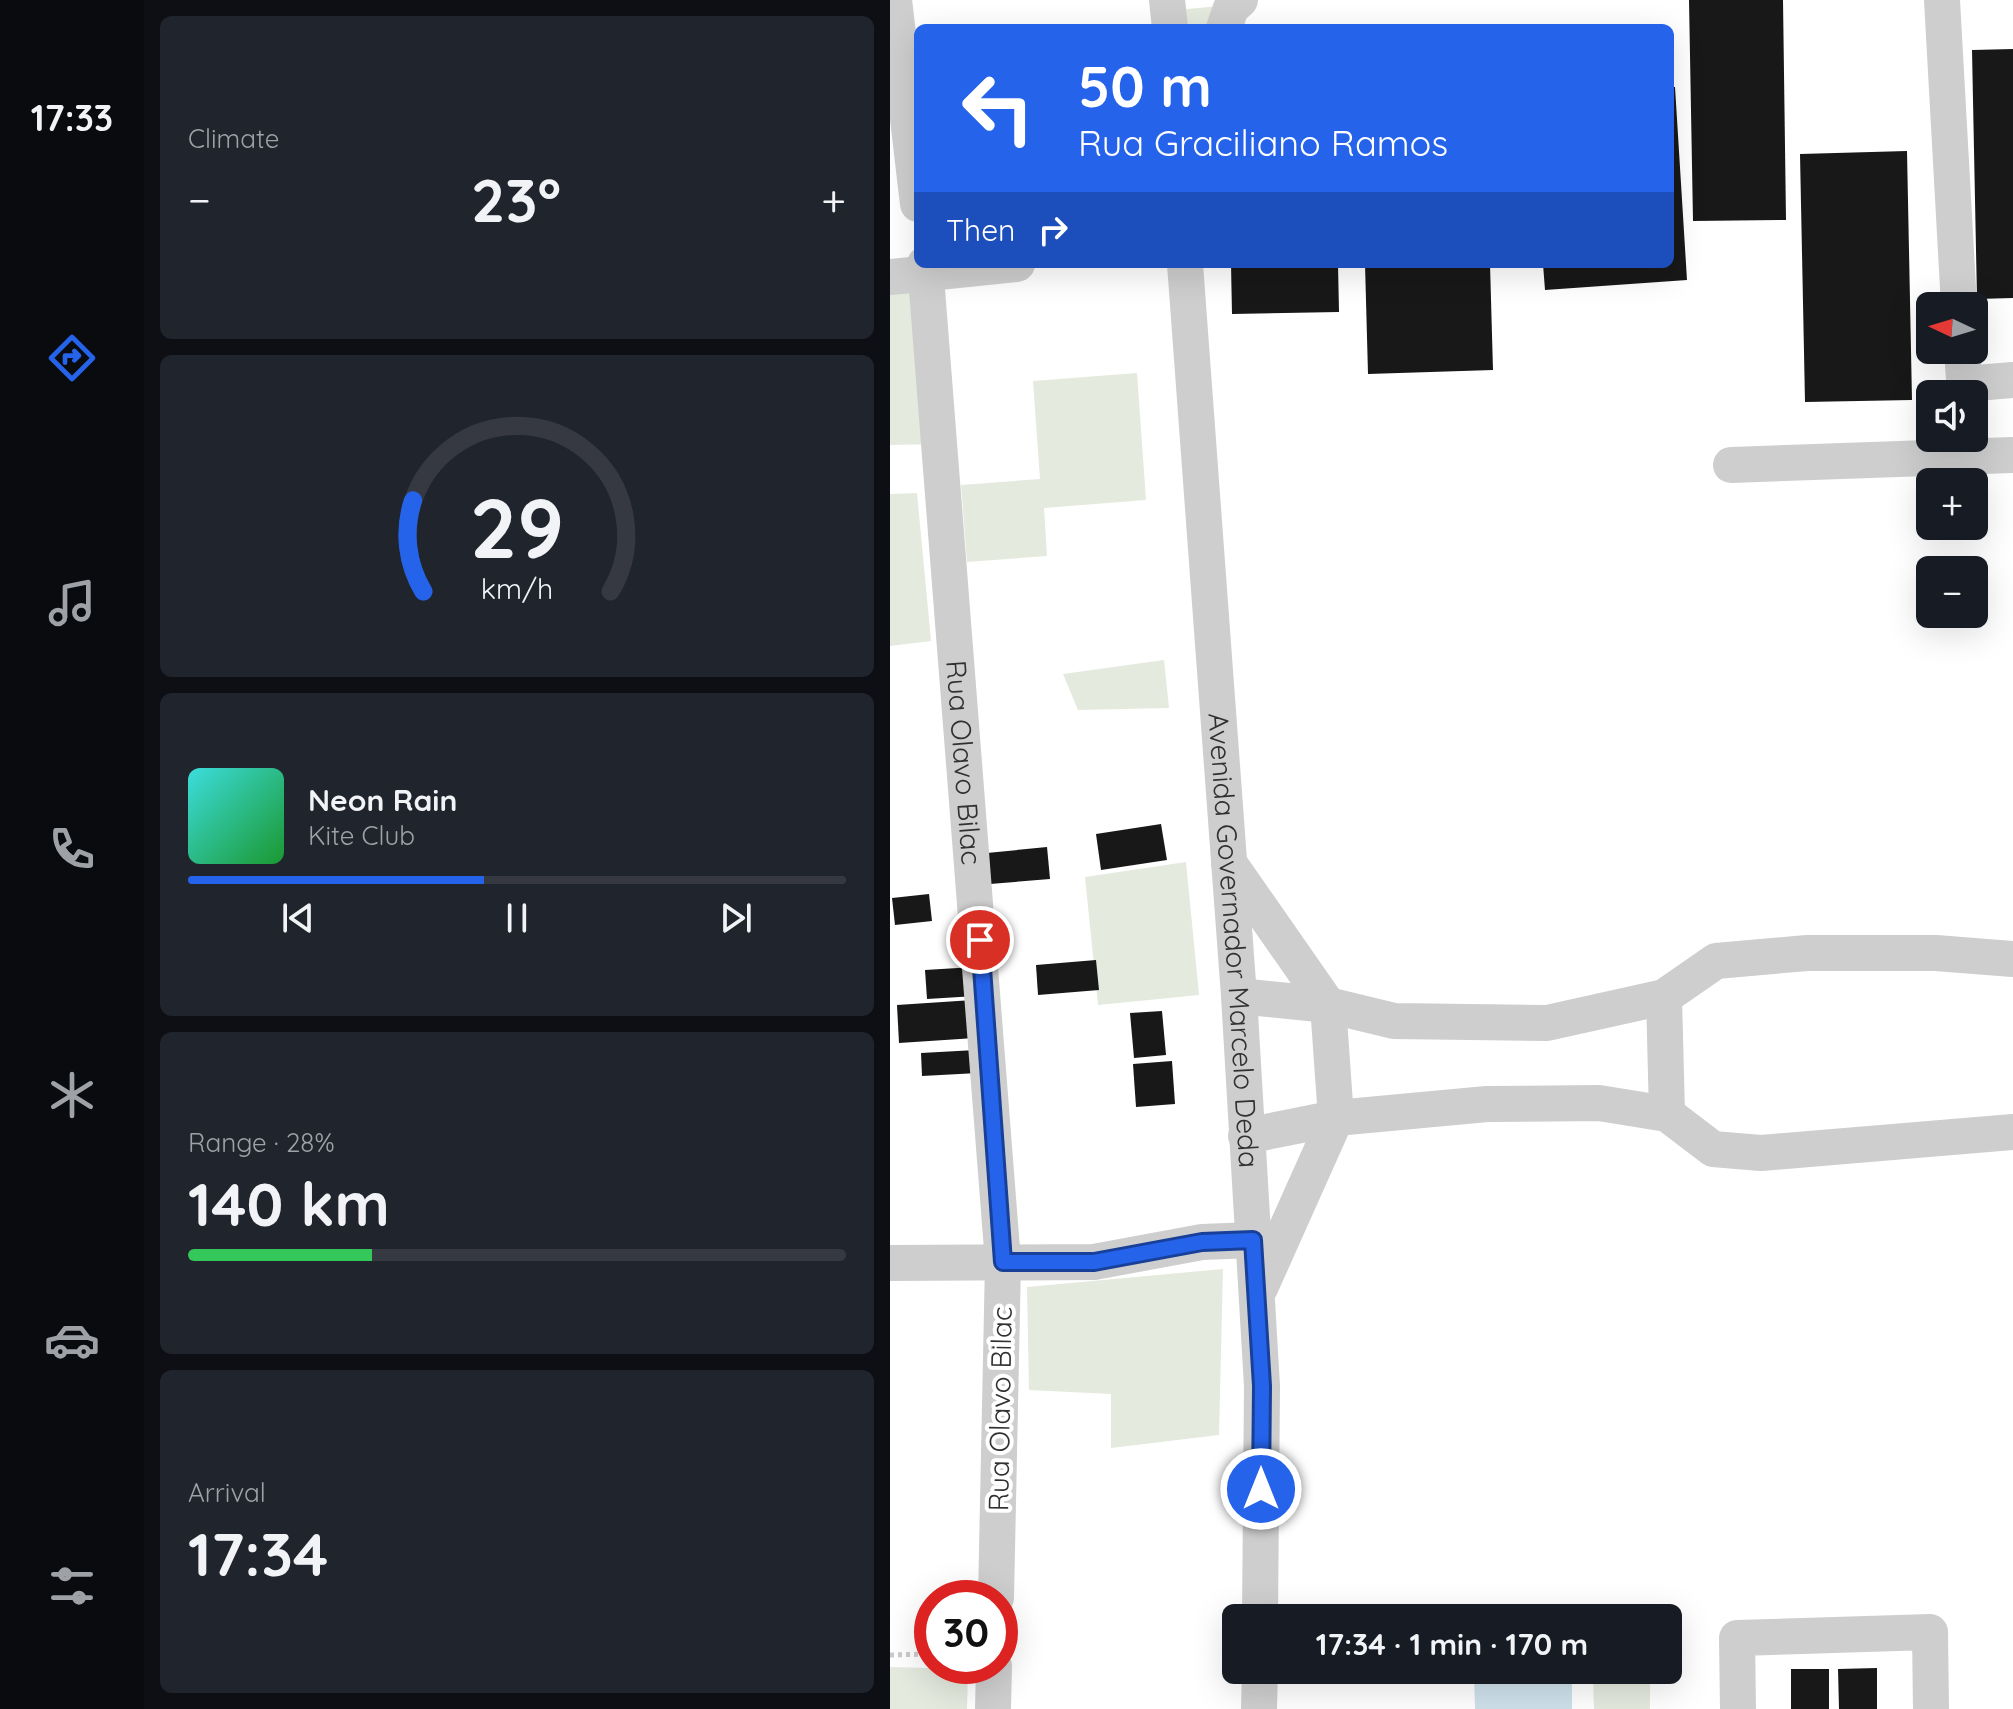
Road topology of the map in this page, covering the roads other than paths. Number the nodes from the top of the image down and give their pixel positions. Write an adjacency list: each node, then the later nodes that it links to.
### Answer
1 (894, 0): 7 (street)
2 (1167, 0): 5 (street)
3 (1240, 0): 6 (street)
4 (1942, 0): 11 (street)
5 (1170, 24)
6 (1225, 24)
7 (914, 170)
8 (1185, 268): 18 (street, Avenida Governador Marcelo Deda)
9 (926, 269): 10 (street); 28 (street, Rua Olavo Bilac)
10 (890, 277)
11 (1958, 292)
12 (1964, 376): 13 (street)
13 (2013, 380)
14 (1916, 451): 17 (street)
15 (1988, 451): 16 (street)
16 (2013, 455)
17 (1731, 465)
18 (1228, 862): 20 (street, Avenida Governador Marcelo Deda); 22 (street)
19 (2013, 959): 21 (street)
20 (1239, 996): 22 (street); 26 (street, Avenida Governador Marcelo Deda)
21 (1664, 997): 22 (street); 23 (street)
22 (1328, 1005): 24 (street)
23 (1667, 1114): 24 (street); 25 (street)
24 (1336, 1118): 26 (street); 30 (street)
25 (2013, 1132)
26 (1246, 1136): 27 (street, Avenida Governador Marcelo Deda)
27 (1253, 1240): 28 (street); 30 (street, Avenida Governador Marcelo Deda)
28 (1003, 1262): 29 (street); 31 (street, Rua Olavo Bilac)
29 (890, 1263)
30 (1256, 1298): 32 (street, Avenida Governador Marcelo Deda)
31 (996, 1580)
32 (1260, 1604)
33 (994, 1684): 35 (street)
34 (1260, 1684): 36 (street)
35 (993, 1709)
36 (1259, 1709)
37 (1738, 1709): 38 (street)
38 (1931, 1709)

